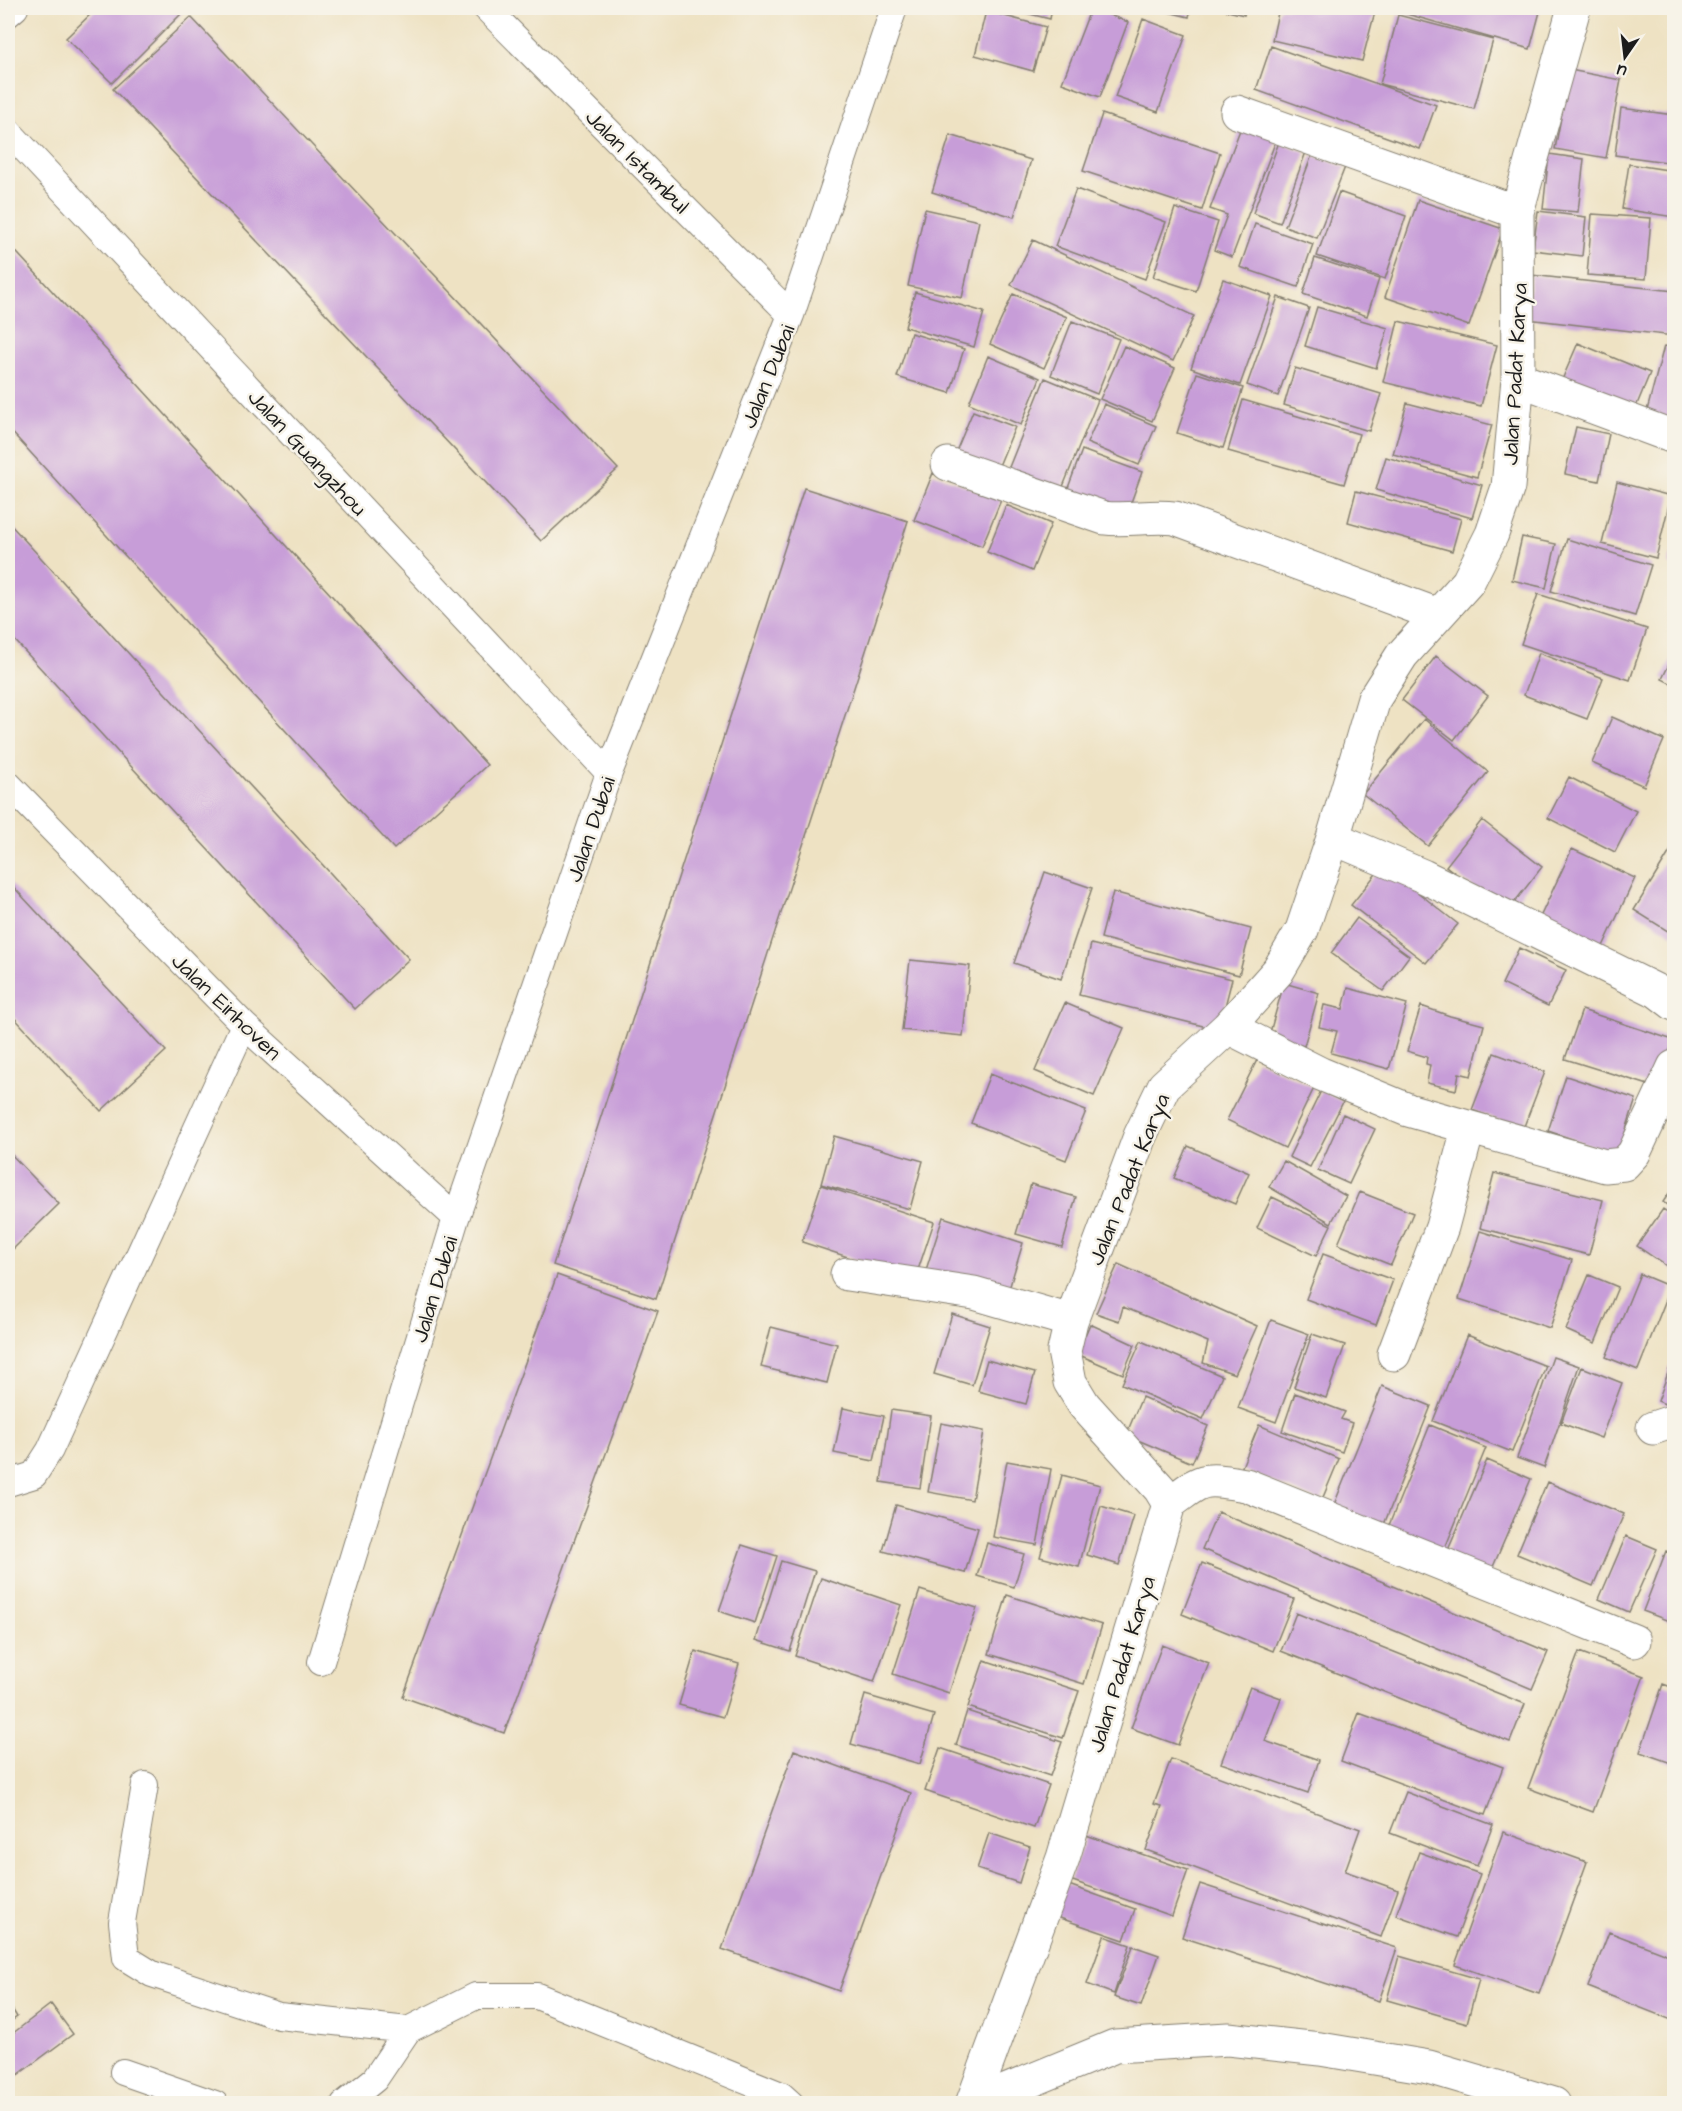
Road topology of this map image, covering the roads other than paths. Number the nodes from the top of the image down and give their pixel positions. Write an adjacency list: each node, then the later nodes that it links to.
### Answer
1 (15, 8): 5 (lane)
2 (486, 8): 9 (lane, Jalan Istambul)
3 (894, 8): 9 (lane, Jalan Dubai)
4 (1574, 8): 8 (street, Jalan Padat Karya)
5 (8, 14)
6 (1237, 112): 8 (street)
7 (8, 131): 14 (lane, Jalan Guangzhou)
8 (1517, 212): 10 (street, Jalan Padat Karya)
9 (791, 315): 14 (lane, Jalan Dubai)
10 (1518, 380): 11 (street); 13 (street, Jalan Padat Karya)
11 (1674, 437)
12 (948, 464): 13 (street)
13 (1438, 615): 16 (street, Jalan Padat Karya)
14 (609, 772): 22 (lane, Jalan Dubai)
15 (8, 784): 18 (lane, Jalan Einhoven)
16 (1333, 838): 17 (street); 19 (street, Jalan Padat Karya)
17 (1674, 1004)
18 (244, 1025): 22 (lane, Jalan Einhoven); 26 (lane)
19 (1228, 1027): 21 (street); 24 (street, Jalan Padat Karya)
20 (1674, 1067): 21 (street)
21 (1468, 1129): 25 (street)
22 (456, 1218): 29 (lane, Jalan Dubai)
23 (847, 1275): 24 (street)
24 (1071, 1321): 27 (street, Jalan Padat Karya)
25 (1394, 1354)
26 (8, 1483)
27 (1169, 1504): 28 (street); 36 (street, Jalan Padat Karya)
28 (1634, 1641)
29 (321, 1662)
30 (145, 1785): 31 (lane)
31 (408, 2031): 34 (lane); 35 (lane)
32 (123, 2072): 33 (lane)
33 (215, 2103)
34 (344, 2103)
35 (791, 2103)
36 (973, 2103): 37 (street)
37 (1554, 2103)

